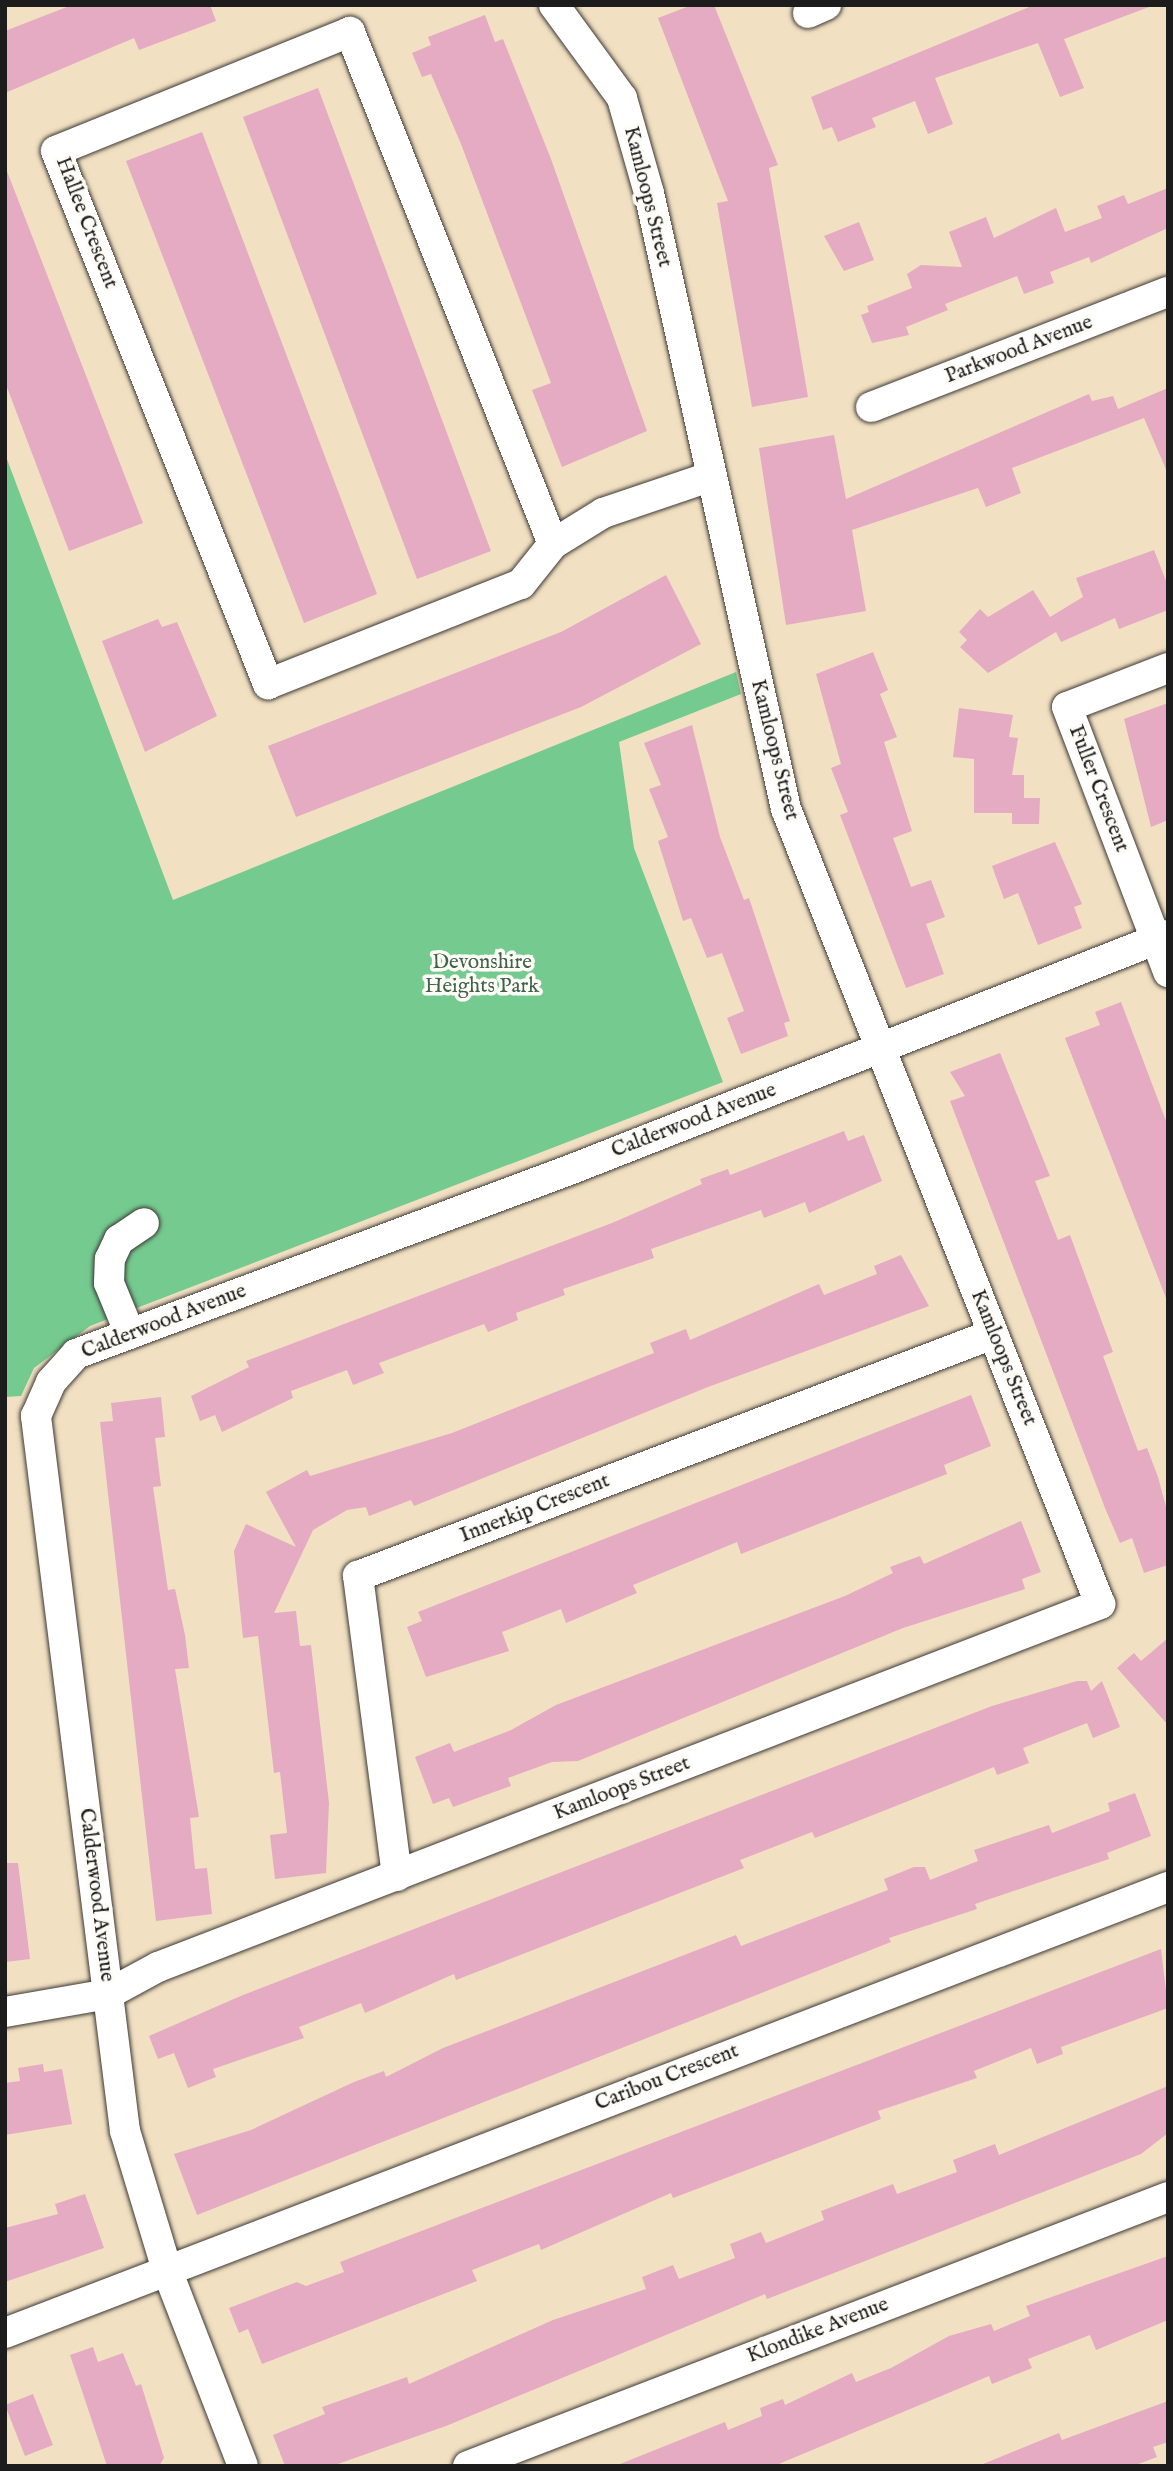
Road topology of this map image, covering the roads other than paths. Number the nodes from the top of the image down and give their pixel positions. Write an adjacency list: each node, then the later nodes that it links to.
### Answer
1 (554, 5): 4 (street, Kamloops Street)
2 (1168, 292): 3 (street, Parkwood Avenue)
3 (871, 407)
4 (712, 476): 5 (street, Hallee Crescent); 9 (street, Kamloops Street)
5 (553, 544): 5 (street, Hallee Crescent)
6 (1168, 668): 7 (street, Fuller Crescent)
7 (1161, 937): 8 (street, Fuller Crescent); 9 (street, Calderwood Avenue)
8 (1168, 972)
9 (880, 1048): 11 (street, Calderwood Avenue); 12 (street, Kamloops Street)
10 (144, 1223): 11 (street)
11 (130, 1334): 15 (street, Calderwood Avenue)
12 (993, 1334): 13 (street, Innerkip Crescent); 13 (street, Kamloops Street)
13 (397, 1875): 15 (street, Kamloops Street)
14 (1168, 1887): 18 (street, Caribou Crescent)
15 (108, 1994): 16 (street, Kamloops Street); 18 (street, Calderwood Avenue)
16 (5, 2012)
17 (1168, 2197): 21 (street, Klondike Avenue)
18 (167, 2270): 19 (street, Caribou Crescent); 20 (street, Calderwood Avenue)
19 (5, 2333)
20 (243, 2466)
21 (468, 2466)

